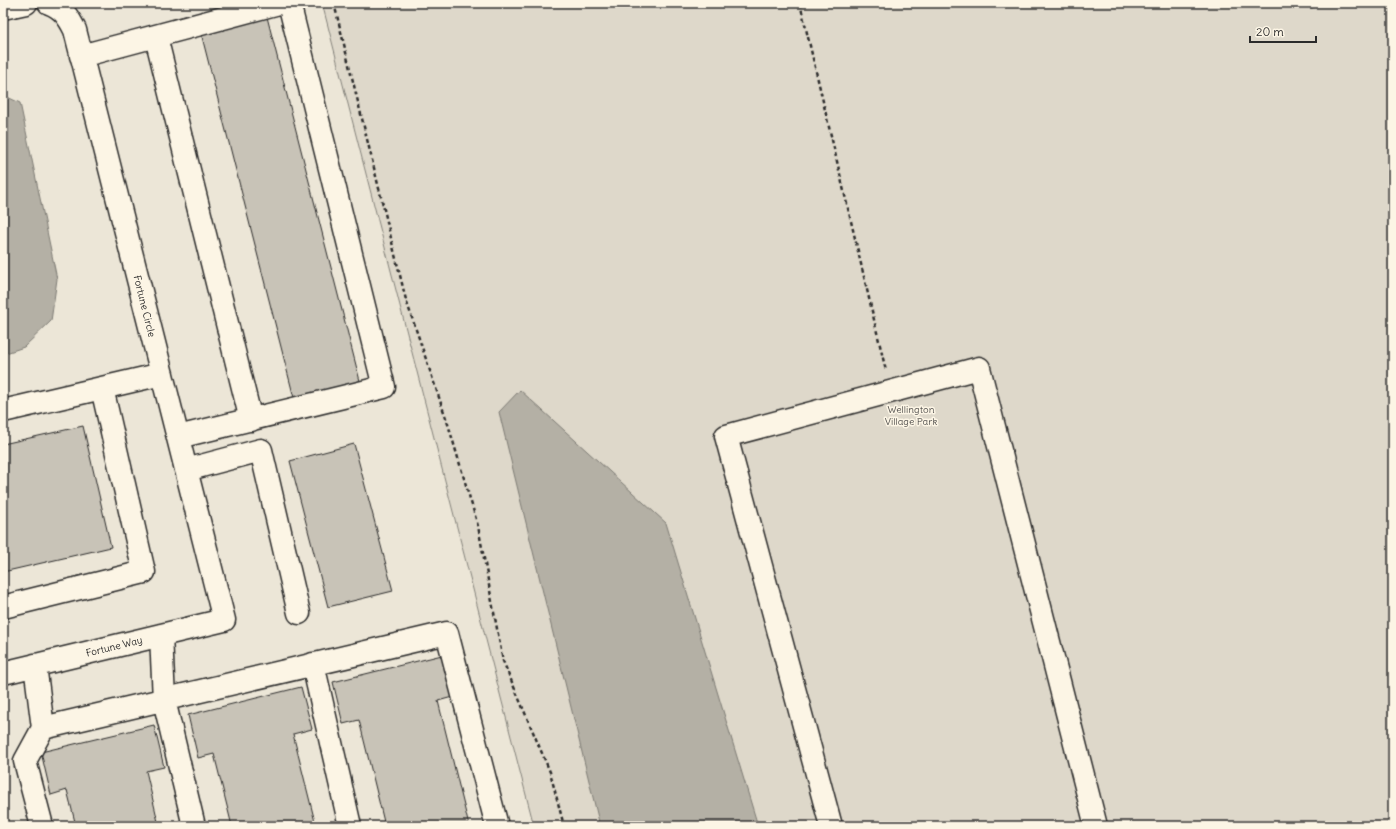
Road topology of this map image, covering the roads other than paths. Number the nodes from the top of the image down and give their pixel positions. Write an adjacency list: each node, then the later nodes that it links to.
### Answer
1 (26, 3): 5 (street)
2 (49, 3): 7 (street, Fortune Circle)
3 (279, 3): 6 (street)
4 (289, 3): 11 (street)
5 (3, 8)
6 (156, 37): 7 (street); 11 (street)
7 (81, 56): 8 (street, Fortune Circle)
8 (162, 374): 9 (street); 12 (street, Fortune Circle)
9 (102, 388): 10 (street); 14 (street)
10 (3, 411)
11 (251, 420): 12 (street)
12 (178, 437): 13 (street, Fortune Circle)
13 (186, 470): 15 (street); 16 (street, Fortune Circle)
14 (3, 607)
15 (299, 613)
16 (224, 620): 17 (street, Fortune Way)
17 (161, 635): 19 (street, Fortune Way); 21 (street)
18 (313, 664): 21 (street); 25 (street); 26 (street)
19 (35, 665): 20 (street, Fortune Way); 22 (street)
20 (3, 673)
21 (164, 700): 22 (street); 24 (street)
22 (43, 728): 23 (street)
23 (42, 826)
24 (194, 826)
25 (350, 826)
26 (497, 826)
27 (831, 826): 28 (street)
28 (1096, 826)

